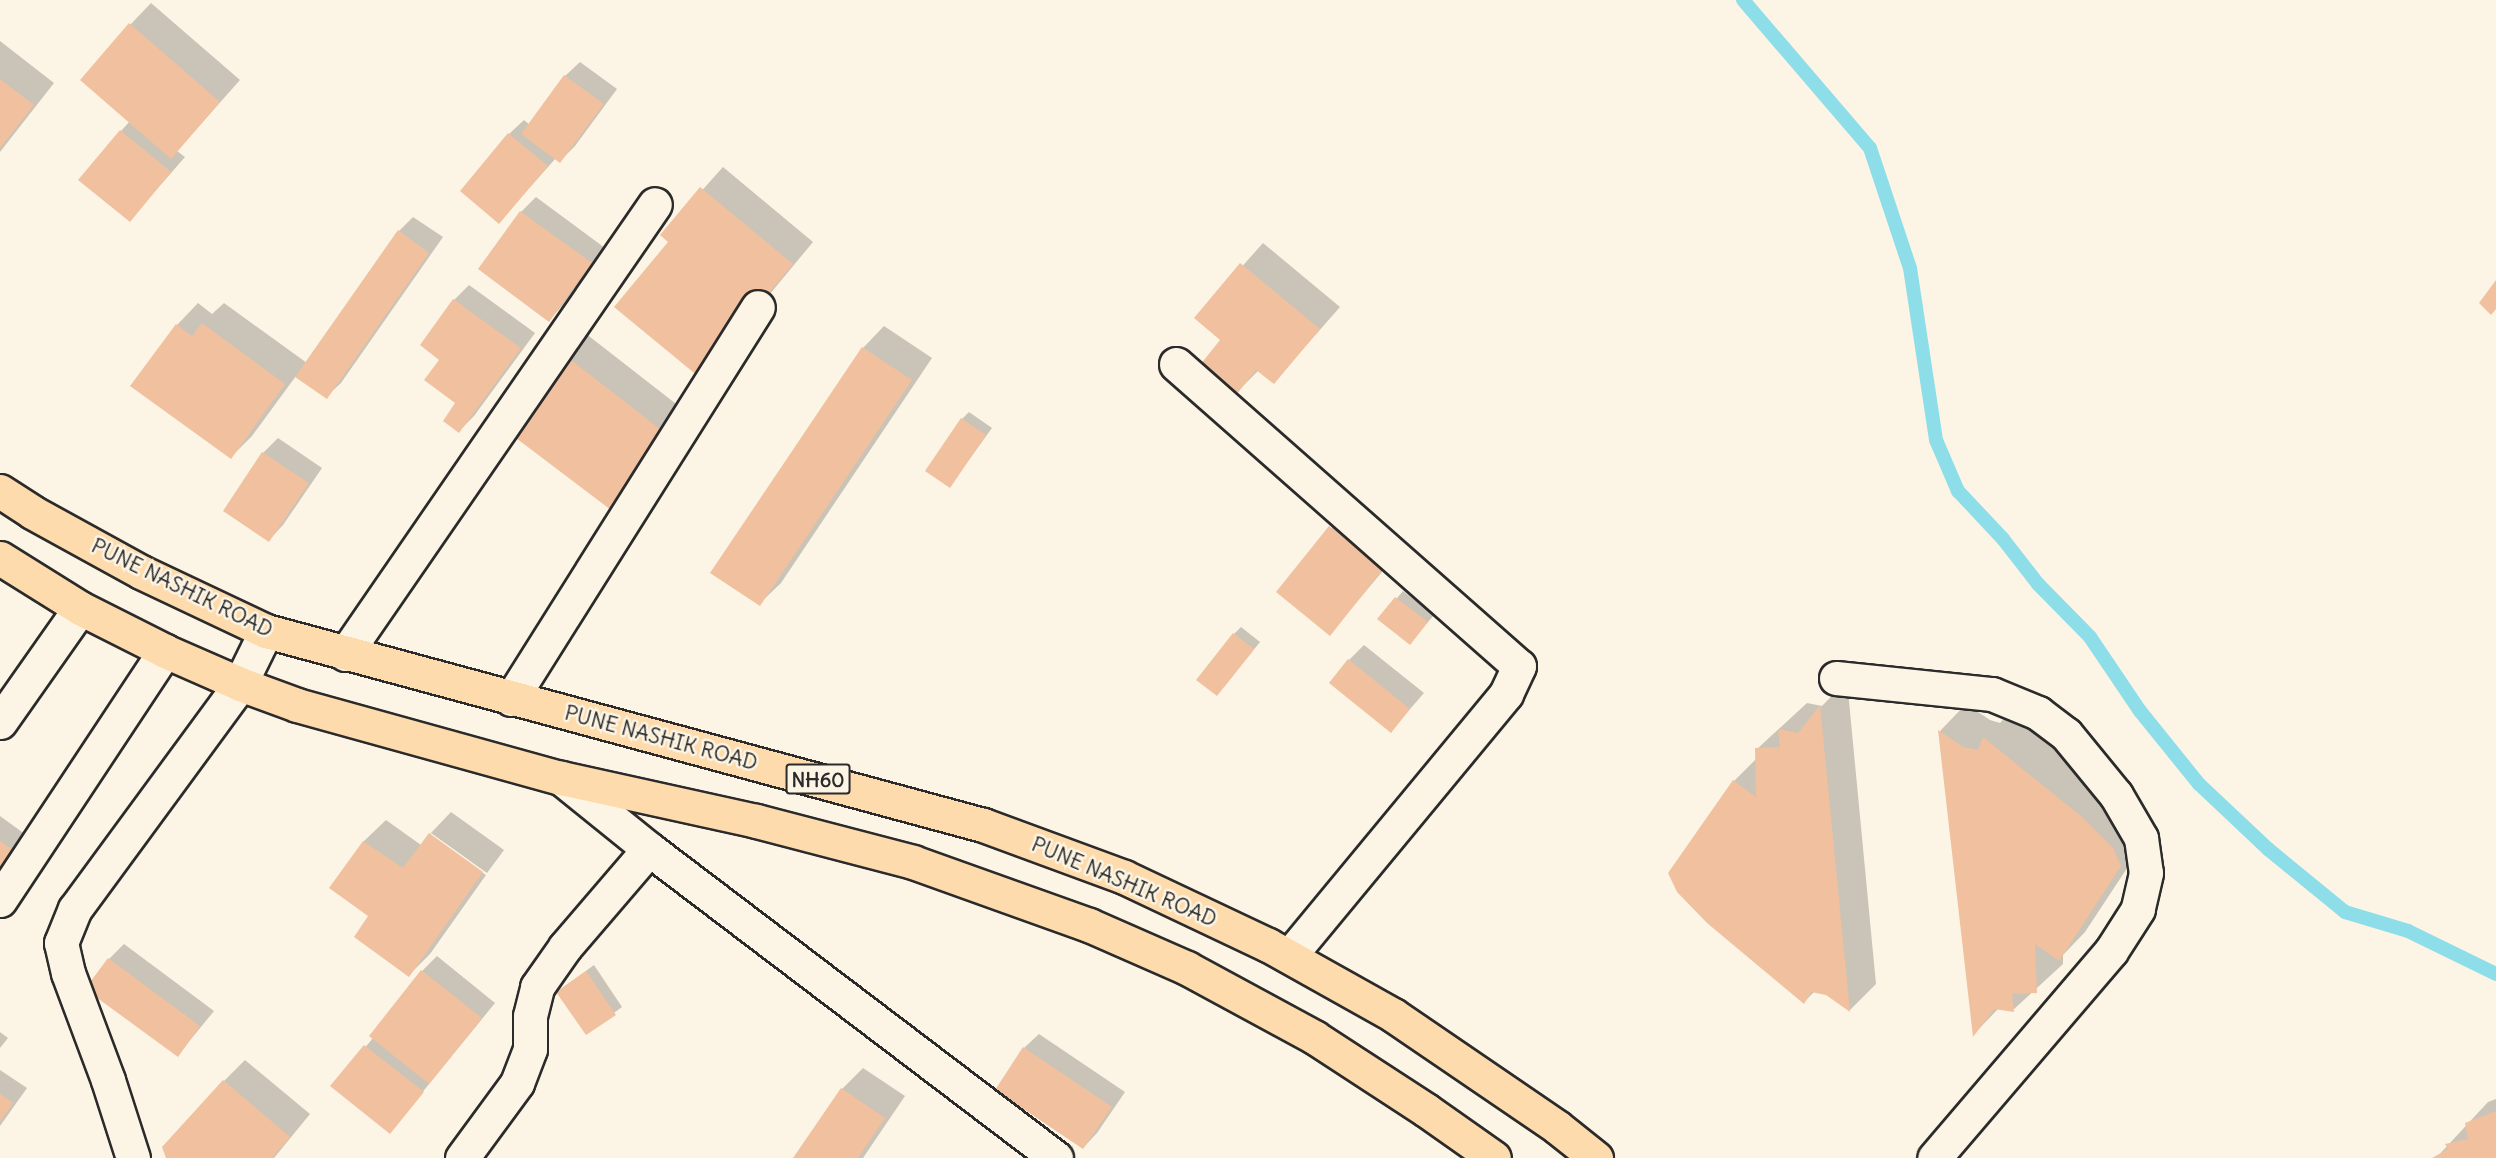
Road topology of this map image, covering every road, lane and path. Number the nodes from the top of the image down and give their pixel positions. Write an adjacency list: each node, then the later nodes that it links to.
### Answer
1 (655, 204): 9 (street)
2 (758, 307): 12 (street)
3 (1176, 364): 17 (street)
4 (0, 491): 7 (highway, PUNE NASHIK ROAD / NH60)
5 (0, 558): 6 (highway, NH60)
6 (80, 608): 8 (highway, NH60); 13 (street)
7 (266, 631): 9 (highway, PUNE NASHIK ROAD / NH60); 11 (street)
8 (165, 651): 11 (highway, NH60); 16 (street)
9 (345, 654): 12 (highway, PUNE NASHIK ROAD / NH60)
10 (1836, 678): 23 (street)
11 (240, 684): 14 (highway, NH60); 18 (street)
12 (512, 699): 17 (highway, PUNE NASHIK ROAD / NH60)
13 (0, 722)
14 (561, 778): 15 (street); 21 (highway, NH60)
15 (649, 849): 19 (street); 20 (street)
16 (0, 900)
17 (1289, 956): 22 (highway, PUNE NASHIK ROAD / NH60)
18 (133, 1158)
19 (462, 1158)
20 (1056, 1158)
21 (1494, 1158)
22 (1596, 1158)
23 (1934, 1158)

